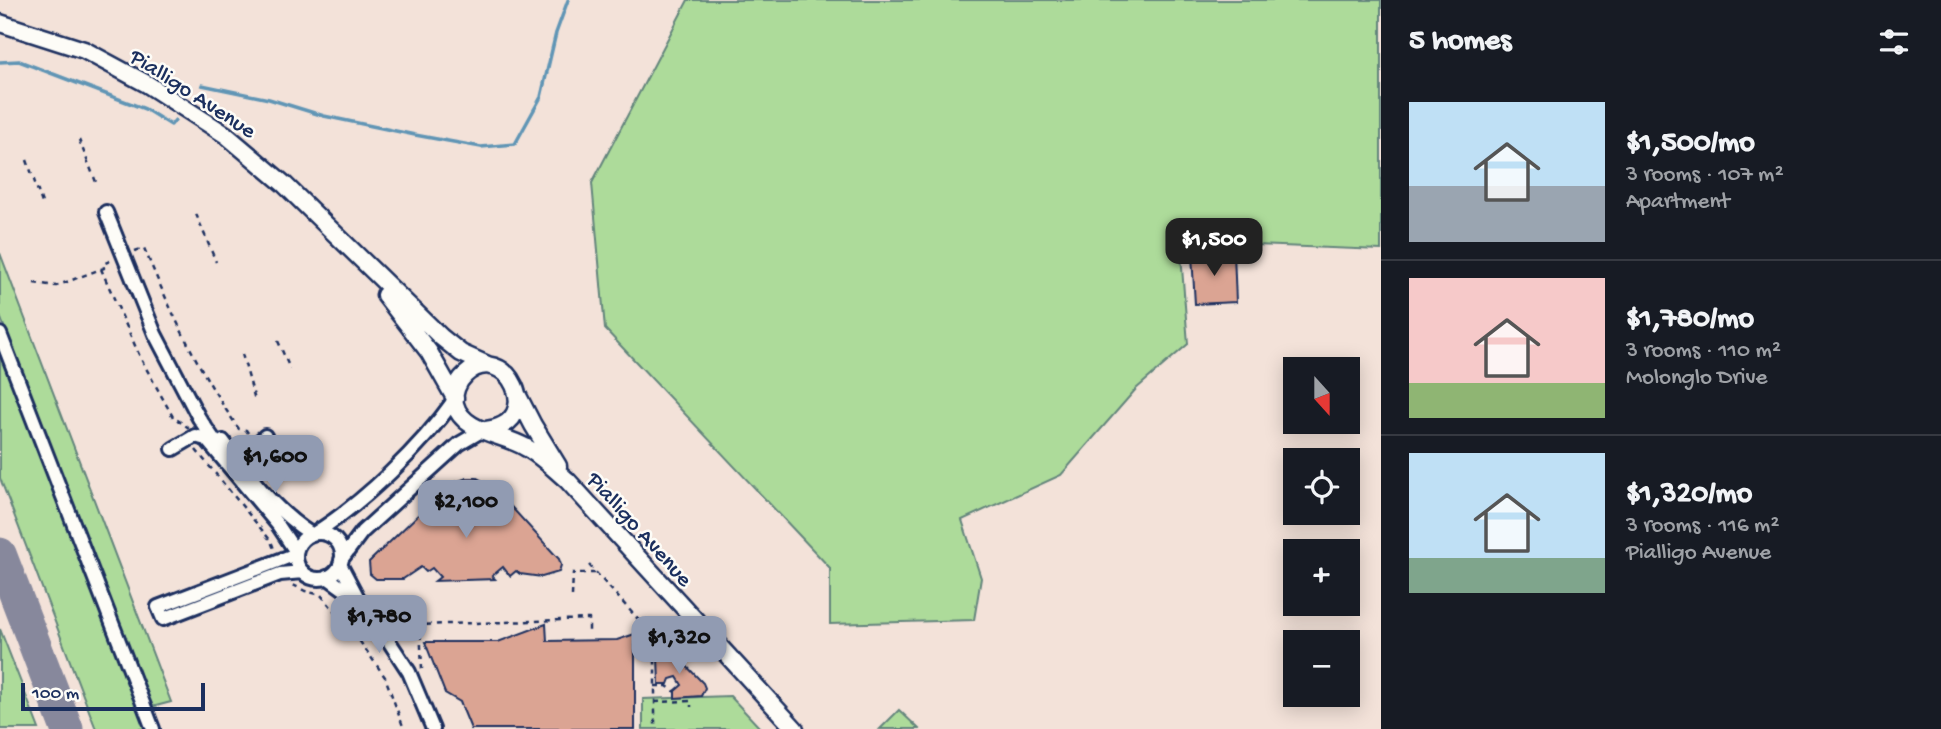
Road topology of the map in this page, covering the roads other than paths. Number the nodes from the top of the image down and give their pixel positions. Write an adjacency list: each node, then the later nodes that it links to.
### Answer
1 (0, 23): 3 (main road, Pialligo Avenue)
2 (106, 212): 8 (street)
3 (339, 239): 5 (main road, Pialligo Avenue); 7 (main road, Pialligo Avenue)
4 (0, 334): 21 (street)
5 (495, 368): 6 (main road); 7 (main road)
6 (518, 396): 9 (main road); 13 (main road, Pialligo Avenue)
7 (455, 398): 9 (main road); 15 (street)
8 (191, 400): 10 (street); 12 (street)
9 (485, 430): 13 (main road, Pialligo Avenue); 17 (street)
10 (211, 435): 11 (street); 11 (street)
11 (225, 460): 14 (street)
12 (243, 468): 14 (street); 14 (street)
13 (567, 480): 23 (main road, Pialligo Avenue)
14 (261, 496): 15 (street); 16 (street)
15 (313, 533): 16 (street); 17 (street)
16 (296, 555): 18 (street); 18 (street)
17 (341, 562): 19 (street); 20 (street)
18 (303, 572): 19 (street)
19 (327, 577): 20 (street)
20 (359, 600): 22 (street)
21 (153, 729)
22 (433, 729)
23 (795, 729)

